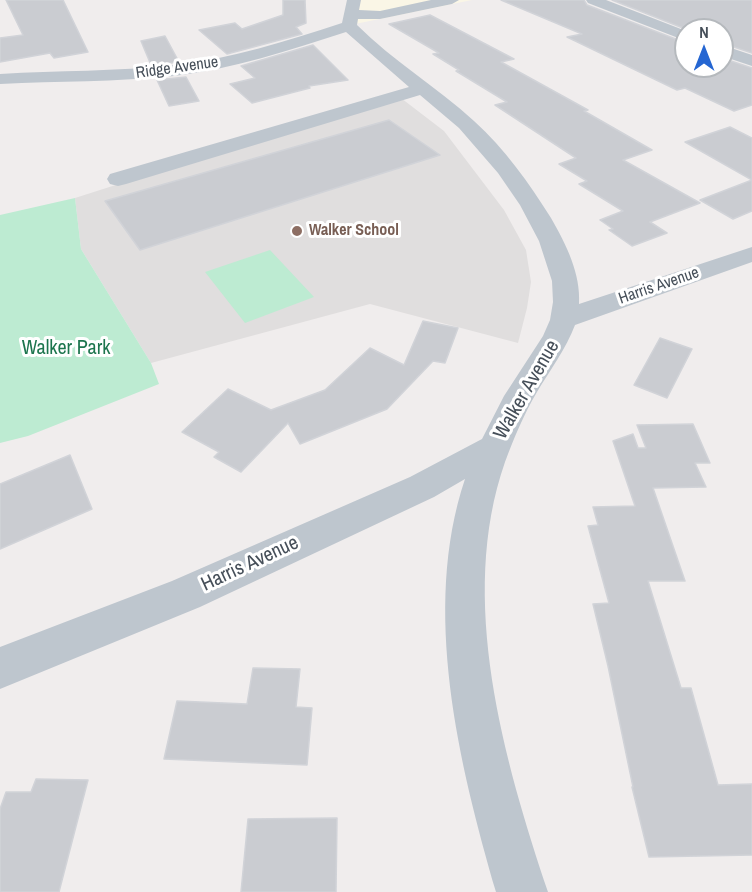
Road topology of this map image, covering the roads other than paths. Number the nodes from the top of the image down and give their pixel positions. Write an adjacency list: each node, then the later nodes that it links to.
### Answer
1 (452, 0): 3 (street, Ridge Avenue)
2 (592, 0): 4 (street)
3 (352, 14): 7 (street, Ridge Avenue); 8 (street, Walker Avenue)
4 (674, 31)
5 (734, 54): 6 (street)
6 (752, 61)
7 (0, 79)
8 (421, 89): 9 (street); 11 (street, Walker Avenue)
9 (118, 179)
10 (752, 254): 11 (street, Harris Avenue)
11 (565, 319): 12 (street, Walker Avenue)
12 (495, 447): 13 (street, Harris Avenue); 14 (street, Walker Avenue)
13 (0, 668)
14 (522, 892)

